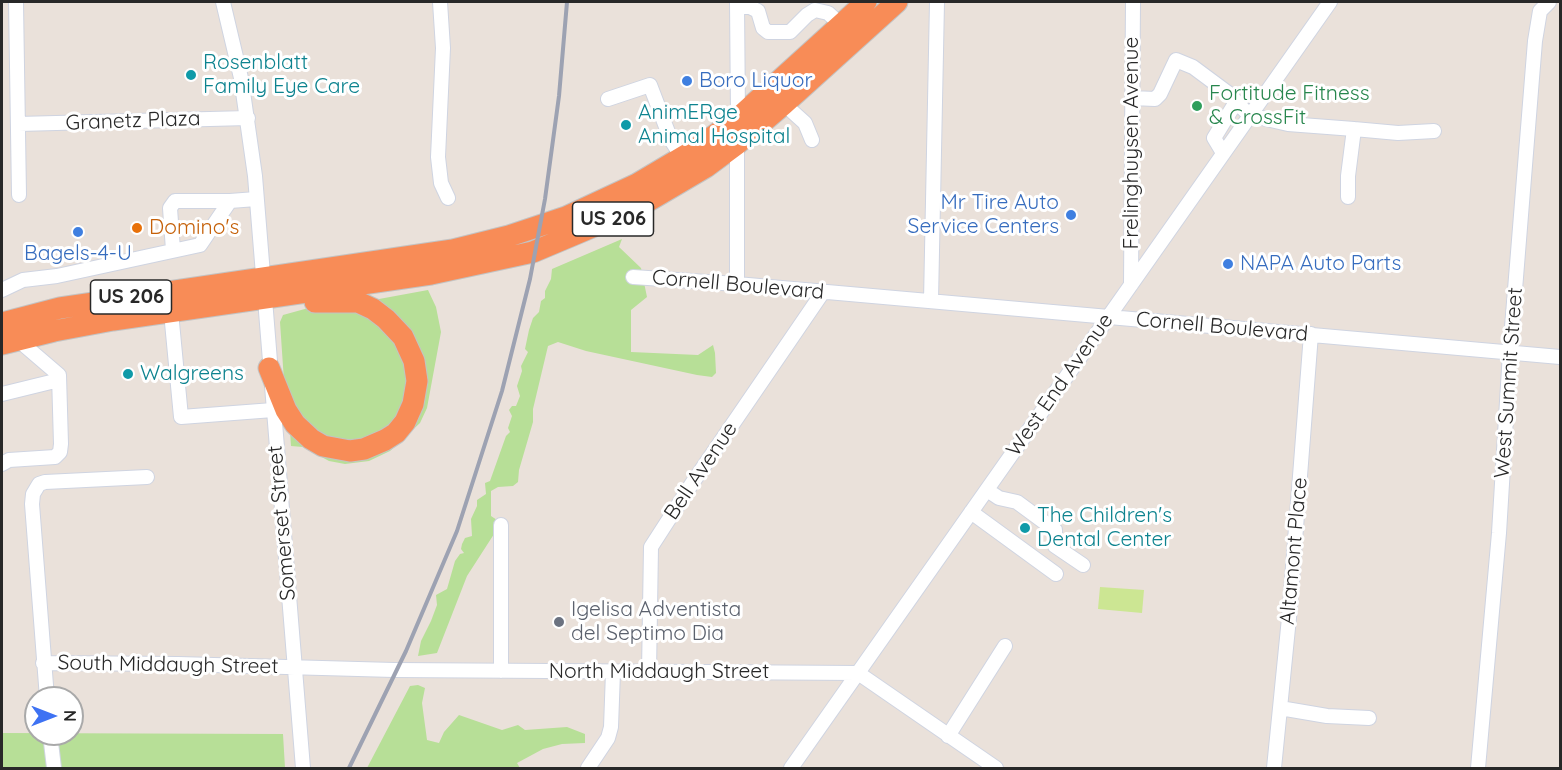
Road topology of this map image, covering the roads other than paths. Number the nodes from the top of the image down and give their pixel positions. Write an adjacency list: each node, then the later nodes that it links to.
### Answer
1 (16, 2): 19 (street)
2 (223, 2): 17 (street, Somerset Street)
3 (440, 2): 28 (street)
4 (866, 2): 11 (highway, US 206)
5 (897, 2): 15 (highway, US 206)
6 (937, 2): 39 (street)
7 (1133, 2): 12 (street, Frelinghuysen Avenue)
8 (1330, 2): 16 (street, West End Avenue)
9 (1549, 2): 45 (street, West Summit Street)
10 (737, 4): 11 (street); 18 (street)
11 (840, 24): 18 (highway, US 206)
12 (1132, 98): 14 (street); 34 (street, Frelinghuysen Avenue)
13 (608, 99): 25 (street)
14 (1236, 102): 16 (street); 24 (street)
15 (784, 104): 22 (street); 23 (highway, US 206)
16 (1250, 116): 20 (street); 24 (street, West End Avenue)
17 (248, 118): 19 (street, Granetz Plaza); 29 (street, Somerset Street)
18 (738, 118): 25 (highway, US 206)
19 (18, 124): 26 (street)
20 (1354, 129): 21 (street); 27 (street)
21 (1434, 131)
22 (812, 140)
23 (737, 144): 33 (street); 38 (highway, US 206)
24 (1223, 153): 34 (street, West End Avenue)
25 (682, 157): 35 (highway, US 206)
26 (20, 195)
27 (1348, 197)
28 (448, 198)
29 (256, 199): 30 (street); 35 (street, Somerset Street)
30 (230, 201): 31 (street); 31 (street)
31 (173, 250): 36 (street)
32 (633, 277): 33 (street, Cornell Boulevard)
33 (737, 284): 37 (street, Cornell Boulevard)
34 (1131, 285): 41 (street, West End Avenue)
35 (263, 288): 38 (highway, US 206); 40 (highway, US 206); 42 (highway, US 206); 47 (street, Somerset Street)
36 (2, 290)
37 (824, 292): 39 (street, Cornell Boulevard); 63 (street, Bell Avenue)
38 (293, 295): 47 (highway)
39 (931, 301): 41 (street, Cornell Boulevard)
40 (171, 312): 44 (highway, US 206); 50 (street)
41 (1108, 317): 43 (street, Cornell Boulevard); 53 (street, West End Avenue)
42 (2, 323)
43 (1311, 334): 45 (street, Cornell Boulevard); 66 (street, Altamont Place)
44 (9, 342): 48 (street)
45 (1510, 352): 46 (street, Cornell Boulevard); 76 (street, West Summit Street)
46 (1560, 357)
47 (269, 368): 50 (street, Somerset Street)
48 (59, 380): 49 (street); 51 (street)
49 (2, 394)
50 (273, 410): 60 (street, Somerset Street)
51 (2, 464)
52 (147, 477): 59 (street)
53 (987, 490): 54 (street, West End Avenue); 56 (street)
54 (971, 512): 57 (street); 64 (street, West End Avenue)
55 (501, 525): 61 (street)
56 (1083, 566)
57 (1056, 574)
58 (1005, 646): 68 (street)
59 (43, 663): 60 (street, South Middaugh Street); 65 (street)
60 (293, 668): 61 (street, North Middaugh Street); 71 (street, Somerset Street)
61 (501, 671): 62 (street, North Middaugh Street)
62 (613, 672): 63 (street, North Middaugh Street); 72 (street)
63 (649, 672): 64 (street, North Middaugh Street)
64 (858, 674): 68 (street); 73 (street, West End Avenue)
65 (46, 686)
66 (1280, 708): 67 (street); 75 (street, Altamont Place)
67 (1369, 718)
68 (948, 736): 74 (street)
69 (51, 746): 70 (street)
70 (54, 768)
71 (303, 768)
72 (588, 768)
73 (791, 768)
74 (996, 768)
75 (1274, 768)
76 (1478, 768)

